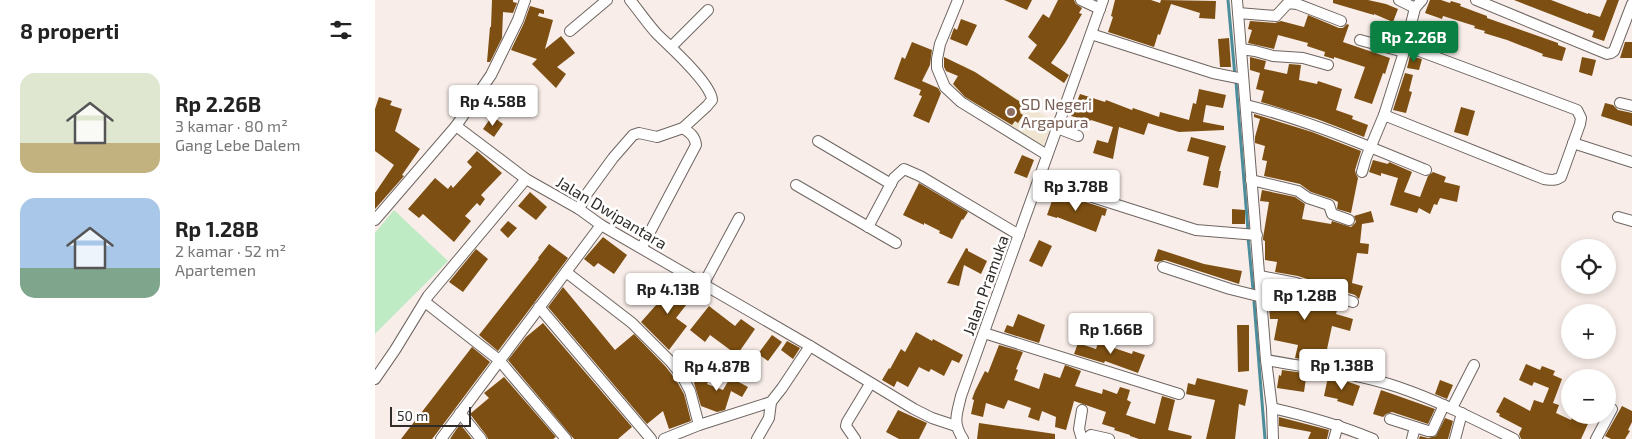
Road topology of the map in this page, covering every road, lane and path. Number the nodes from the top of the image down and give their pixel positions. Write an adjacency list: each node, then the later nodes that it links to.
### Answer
1 (525, 0): 28 (street)
2 (607, 0): 16 (street)
3 (630, 0): 19 (street)
4 (958, 0): 35 (street)
5 (1081, 0): 11 (street)
6 (1237, 0): 13 (street)
7 (1399, 0): 9 (street)
8 (1476, 0): 15 (street)
9 (1419, 4): 21 (street)
10 (1632, 4): 15 (street)
11 (1101, 5): 17 (street, Jalan Pramuka)
12 (708, 10): 19 (street)
13 (1238, 13): 14 (street); 20 (street)
14 (1341, 21)
15 (1628, 30)
16 (570, 31)
17 (1091, 34): 23 (street); 30 (street, Jalan Pramuka)
18 (1360, 40): 21 (street)
19 (671, 47): 29 (street)
20 (1241, 49): 22 (street); 23 (street)
21 (1405, 49): 27 (street); 33 (street)
22 (1328, 65)
23 (1243, 80): 25 (street)
24 (1620, 103): 26 (street)
25 (1246, 105): 34 (street); 41 (street)
26 (1632, 106)
27 (1384, 115): 33 (street); 34 (street)
28 (456, 126): 39 (street, Jalan Dwipantara); 47 (street)
29 (683, 128): 44 (street); 55 (street)
30 (1057, 128): 31 (street); 35 (street, Jalan Pramuka)
31 (1078, 136)
32 (818, 142): 42 (street)
33 (1573, 143): 36 (street)
34 (1371, 146): 37 (street); 38 (street)
35 (1047, 155): 40 (street, Jalan Pramuka)
36 (1632, 162)
37 (1426, 170)
38 (1362, 172)
39 (526, 179): 44 (street, Jalan Dwipantara); 61 (street)
40 (1039, 180): 52 (street, Jalan Pramuka); 53 (street)
41 (1251, 180): 48 (street); 53 (street)
42 (891, 184): 51 (street); 52 (street)
43 (796, 185): 51 (street)
44 (579, 209): 50 (street, Jalan Dwipantara)
45 (1618, 217): 49 (street)
46 (739, 218): 59 (street)
47 (375, 220)
48 (1349, 220)
49 (1632, 221)
50 (601, 225): 55 (street, Jalan Dwipantara); 57 (street)
51 (868, 227): 54 (street)
52 (1019, 235): 64 (street, Jalan Pramuka)
53 (1257, 235): 58 (street)
54 (896, 243)
55 (642, 247): 59 (street, Jalan Dwipantara)
56 (1163, 267): 60 (street)
57 (566, 272): 63 (street); 80 (street)
58 (1260, 276): 60 (street); 62 (street)
59 (703, 285): 65 (street, Jalan Dwipantara)
60 (1261, 297): 67 (street)
61 (425, 302): 66 (street); 69 (street)
62 (1353, 302)
63 (539, 307): 66 (street); 87 (street)
64 (984, 333): 71 (street); 82 (street, Jalan Pramuka)
65 (810, 346): 70 (street, Jalan Dwipantara); 72 (street)
66 (499, 360): 76 (street); 86 (street)
67 (1266, 360): 73 (street); 74 (street)
68 (1474, 365): 73 (street)
69 (375, 379)
70 (870, 384): 82 (street, Jalan Dwipantara); 90 (street)
71 (1179, 394)
72 (771, 402): 80 (street); 89 (street)
73 (1448, 406): 77 (street); 83 (street)
74 (1272, 408): 81 (street); 95 (street)
75 (1082, 410): 92 (street)
76 (460, 413): 84 (street); 85 (street)
77 (1462, 413): 99 (street); 100 (street)
78 (1390, 418): 83 (street)
79 (1604, 424): 101 (street)
80 (699, 425): 88 (street)
81 (1338, 425): 96 (street); 97 (street)
82 (956, 426): 91 (street)
83 (1415, 427): 98 (street)
84 (441, 439)
85 (481, 439)
86 (566, 439)
87 (651, 439)
88 (664, 439)
89 (757, 439)
90 (855, 439)
91 (963, 439)
92 (1082, 439)
93 (1087, 439): 94 (street)
94 (1109, 439)
95 (1273, 439)
96 (1334, 439)
97 (1373, 439)
98 (1412, 439)
99 (1455, 439)
100 (1514, 439)
101 (1596, 439)

